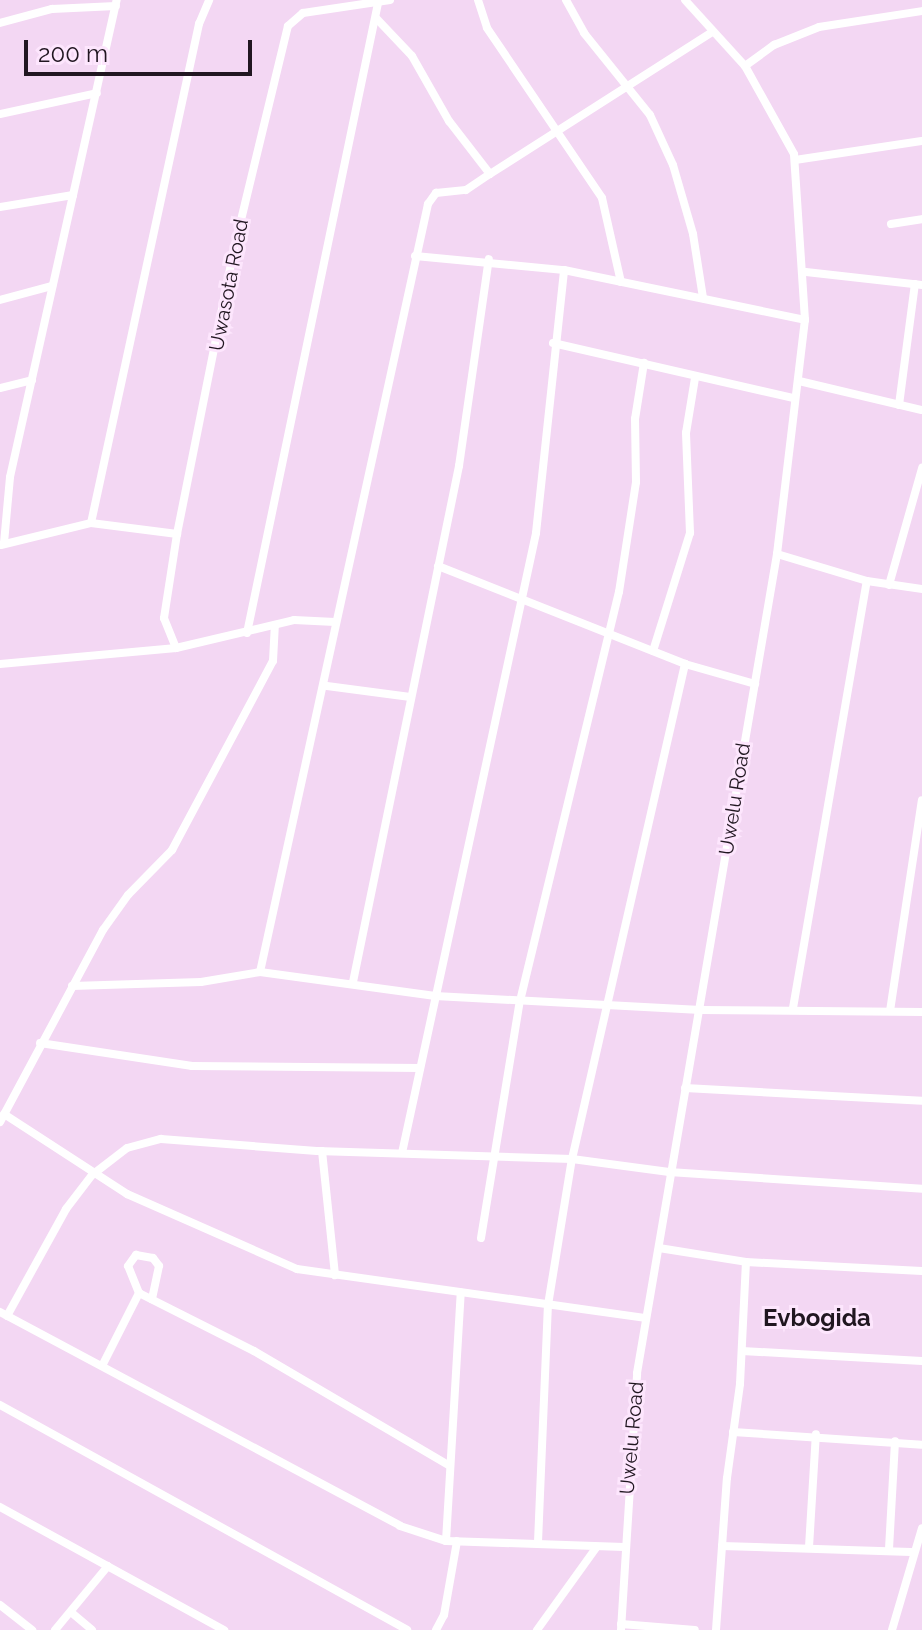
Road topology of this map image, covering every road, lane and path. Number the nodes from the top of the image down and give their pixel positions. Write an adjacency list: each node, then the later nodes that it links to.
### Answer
1 (209, 0): 45 (street)
2 (390, 0): 7 (street, Uwasota Road)
3 (478, 0): 16 (street)
4 (566, 0): 13 (street)
5 (685, 0): 11 (street, Uwelu Road)
6 (117, 3): 10 (street); 14 (street)
7 (378, 3): 9 (street); 46 (street, Uwasota Road)
8 (922, 11): 12 (street)
9 (376, 18): 19 (street); 56 (street)
10 (0, 23)
11 (712, 32): 12 (street, Uwelu Road); 13 (street)
12 (745, 66): 18 (street, Uwelu Road)
13 (625, 86): 16 (street); 31 (street)
14 (97, 93): 15 (street); 20 (street)
15 (0, 114)
16 (560, 131): 19 (street); 28 (street)
17 (922, 141): 18 (street)
18 (795, 160): 27 (street, Uwelu Road)
19 (490, 174): 24 (street)
20 (73, 195): 21 (street); 30 (street)
21 (0, 207)
22 (922, 219): 23 (street)
23 (891, 224)
24 (415, 256): 25 (street); 54 (street)
25 (489, 259): 26 (street); 49 (street)
26 (564, 270): 28 (street); 34 (street)
27 (806, 272): 29 (street); 33 (street, Uwelu Road)
28 (621, 282): 31 (street)
29 (919, 285): 41 (street)
30 (52, 286): 32 (street); 37 (street)
31 (703, 298): 33 (street)
32 (0, 300)
33 (805, 320): 38 (street, Uwelu Road)
34 (553, 343): 35 (street); 53 (street)
35 (644, 363): 36 (street); 57 (street)
36 (695, 378): 40 (street); 59 (street)
37 (32, 380): 39 (street); 44 (street)
38 (799, 381): 40 (street, Uwelu Road); 41 (street)
39 (0, 388)
40 (794, 398): 48 (street, Uwelu Road)
41 (899, 405): 42 (street)
42 (922, 410)
43 (922, 468): 51 (street)
44 (4, 487): 47 (street)
45 (91, 523): 46 (street); 47 (street)
46 (177, 534): 58 (street, Uwasota Road)
47 (2, 544)
48 (777, 554): 50 (street); 62 (street, Uwelu Road)
49 (438, 566): 53 (street); 64 (street)
50 (867, 581): 51 (street); 72 (street)
51 (889, 585): 52 (street)
52 (922, 589)
53 (521, 600): 57 (street); 69 (street)
54 (335, 622): 55 (street); 63 (street)
55 (275, 625): 56 (street); 68 (street)
56 (247, 633): 58 (street)
57 (606, 634): 59 (street); 70 (street)
58 (176, 648): 60 (street)
59 (653, 651): 61 (street)
60 (0, 664)
61 (685, 664): 62 (street); 71 (street)
62 (755, 684): 73 (street, Uwelu Road)
63 (327, 686): 64 (street); 66 (street)
64 (410, 697): 67 (street)
65 (922, 800): 74 (street)
66 (260, 972): 67 (street); 68 (street)
67 (353, 982): 69 (street)
68 (72, 986): 76 (street)
69 (435, 996): 70 (street); 77 (street)
70 (520, 1001): 71 (street); 83 (street)
71 (608, 1006): 73 (street); 84 (street)
72 (793, 1008): 73 (street); 74 (street)
73 (701, 1010): 78 (street, Uwelu Road)
74 (890, 1011): 75 (street)
75 (922, 1012)
76 (40, 1043): 77 (street); 80 (street)
77 (420, 1068): 82 (street)
78 (685, 1088): 79 (street); 85 (street, Uwelu Road)
79 (922, 1101)
80 (2, 1118): 86 (street)
81 (322, 1151): 82 (street); 86 (street); 92 (street)
82 (402, 1153): 83 (street)
83 (492, 1156): 84 (street); 88 (street)
84 (572, 1159): 85 (street); 96 (street)
85 (669, 1172): 87 (street); 89 (street, Uwelu Road)
86 (92, 1175): 92 (street); 97 (street)
87 (922, 1189)
88 (481, 1238)
89 (659, 1248): 90 (street); 98 (street, Uwelu Road)
90 (746, 1262): 91 (street); 99 (street)
91 (922, 1271)
92 (335, 1275): 93 (street)
93 (461, 1292): 96 (street); 107 (street)
94 (139, 1293): 95 (street); 95 (street); 101 (street)
95 (152, 1299): 107 (street)
96 (548, 1305): 98 (street); 112 (street)
97 (4, 1314): 101 (street)
98 (645, 1318): 114 (street, Uwelu Road)
99 (742, 1351): 100 (street); 103 (street)
100 (922, 1361)
101 (102, 1366): 110 (street)
102 (0, 1405): 127 (street)
103 (733, 1432): 104 (street); 113 (street)
104 (816, 1434): 105 (street); 115 (street)
105 (895, 1441): 106 (street); 117 (street)
106 (922, 1445)
107 (450, 1466): 110 (street)
108 (0, 1507): 119 (street)
109 (922, 1528): 118 (street)
110 (446, 1541): 111 (street)
111 (457, 1541): 112 (street); 128 (street)
112 (538, 1542): 116 (street)
113 (722, 1546): 115 (street); 131 (street)
114 (624, 1547): 116 (street); 122 (street, Uwelu Road)
115 (809, 1547): 117 (street)
116 (596, 1548): 129 (street)
117 (889, 1549): 118 (street)
118 (911, 1552): 132 (street)
119 (108, 1566): 121 (street); 126 (street)
120 (0, 1605): 123 (street)
121 (72, 1613): 124 (street); 125 (street)
122 (621, 1627): 130 (street)
123 (32, 1630)
124 (55, 1630)
125 (92, 1630)
126 (224, 1630)
127 (407, 1630)
128 (436, 1630)
129 (537, 1630)
130 (695, 1630)
131 (716, 1630)
132 (892, 1630)

